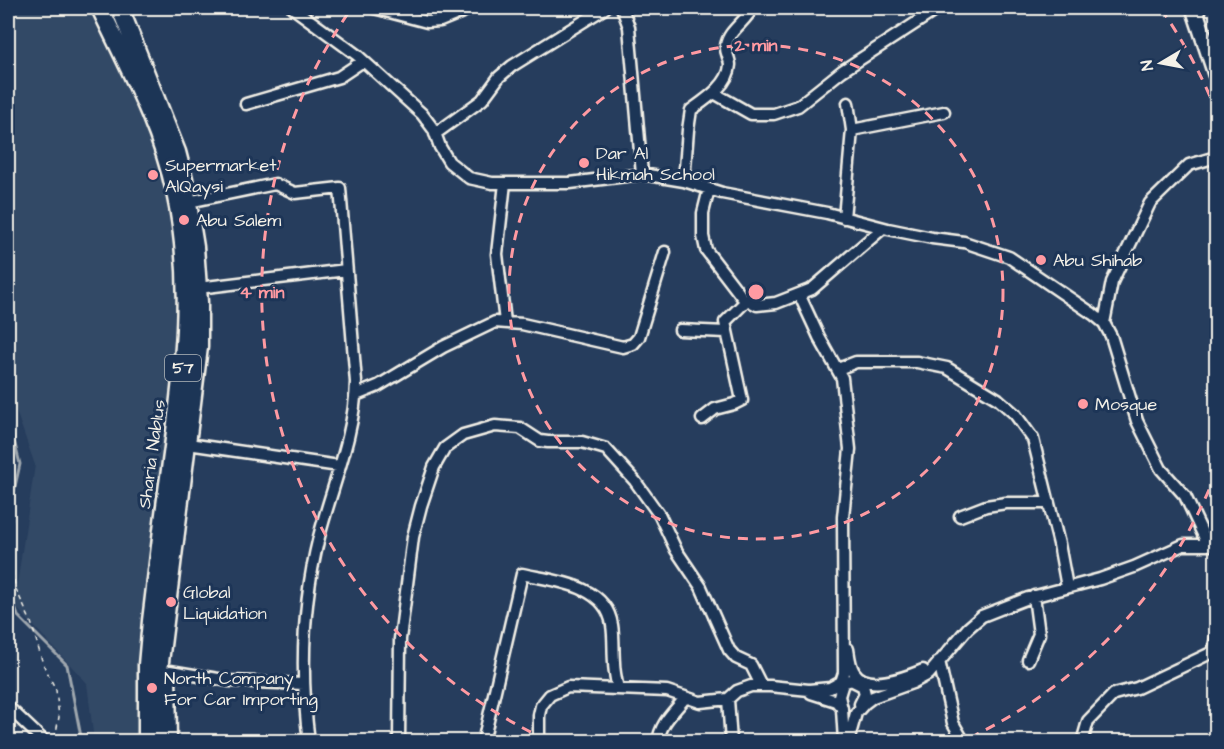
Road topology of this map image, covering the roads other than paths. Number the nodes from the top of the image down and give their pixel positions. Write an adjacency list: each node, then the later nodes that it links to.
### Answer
1 (100, 8): 61 (main road, Sharia Nablus / 57)
2 (120, 8): 24 (main road, Sharia Nablus / 57)
3 (292, 8): 11 (street)
4 (374, 8): 5 (street)
5 (472, 8)
6 (605, 8): 18 (street)
7 (622, 8): 20 (street)
8 (752, 8): 13 (street)
9 (939, 8): 13 (street)
10 (1194, 8): 12 (street)
11 (363, 60): 15 (street); 18 (street)
12 (1216, 74)
13 (714, 93): 21 (street)
14 (848, 103): 17 (street)
15 (246, 104)
16 (944, 112): 17 (street)
17 (852, 130): 25 (street)
18 (435, 134): 22 (street)
19 (1216, 157): 33 (street)
20 (642, 174): 21 (street); 22 (street)
21 (684, 181): 23 (street)
22 (505, 183): 32 (street)
23 (709, 189): 25 (street); 31 (street)
24 (188, 202): 28 (street); 29 (main road, Sharia Nablus / 57)
25 (844, 218): 26 (street)
26 (883, 228): 30 (street); 33 (street)
27 (665, 252): 32 (street)
28 (346, 270): 29 (street); 37 (street)
29 (198, 288): 39 (main road, Sharia Nablus / 57)
30 (799, 294): 31 (street); 36 (street)
31 (747, 301): 35 (street)
32 (505, 322): 37 (street)
33 (1104, 323): 43 (street)
34 (680, 330): 35 (street)
35 (726, 332): 38 (street)
36 (838, 369): 41 (street); 46 (street)
37 (356, 395): 40 (street)
38 (702, 418)
39 (188, 444): 40 (street); 62 (main road, Sharia Nablus / 57)
40 (339, 466): 51 (street)
41 (1049, 503): 42 (street); 44 (street)
42 (960, 516)
43 (1212, 545): 44 (street)
44 (1067, 587): 45 (street)
45 (1034, 596): 49 (street); 50 (street)
46 (842, 615): 50 (street); 54 (street)
47 (1216, 638): 48 (street)
48 (1215, 654): 72 (street)
49 (1028, 660)
50 (940, 661): 59 (street); 71 (street)
51 (304, 684): 63 (street); 64 (street)
52 (761, 685): 54 (street); 56 (street); 65 (street)
53 (618, 689): 55 (street); 66 (street); 67 (street)
54 (802, 690): 58 (street)
55 (685, 698): 56 (street); 68 (street)
56 (728, 699): 69 (street)
57 (8, 707): 60 (street)
58 (842, 709): 59 (street); 70 (street)
59 (856, 713): 70 (street)
60 (45, 741)
61 (147, 741)
62 (159, 741)
63 (171, 741)
64 (309, 741)
65 (399, 741)
66 (483, 741)
67 (539, 741)
68 (658, 741)
69 (731, 741)
70 (846, 741)
71 (964, 741)
72 (1082, 741)

